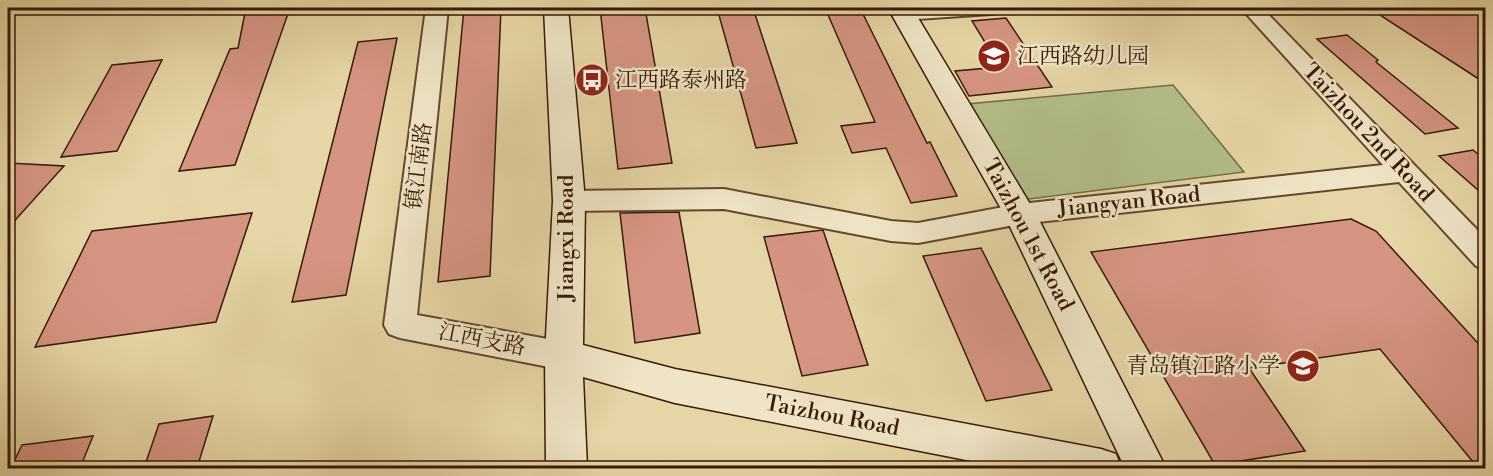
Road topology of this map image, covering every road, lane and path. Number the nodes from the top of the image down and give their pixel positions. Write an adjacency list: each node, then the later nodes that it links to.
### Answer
1 (437, 8): 10 (street, 镇江南路)
2 (556, 8): 7 (street, Jiangxi Road)
3 (991, 8): 5 (street)
4 (1251, 8): 6 (street, Taizhou 2nd Road)
5 (902, 11): 8 (street, Taizhou 1st Road)
6 (1404, 172): 8 (street, Jiangyan Road); 9 (street, Taizhou 2nd Road)
7 (568, 201): 8 (street, Jiangyan Road); 11 (street, Jiangxi Road)
8 (1020, 214): 14 (street, Taizhou 1st Road)
9 (1485, 258)
10 (400, 325): 11 (street, 江西支路)
11 (564, 356): 12 (street, Jiangxi Road); 13 (street, Taizhou Road)
12 (566, 468)
13 (1101, 468)
14 (1146, 468)

